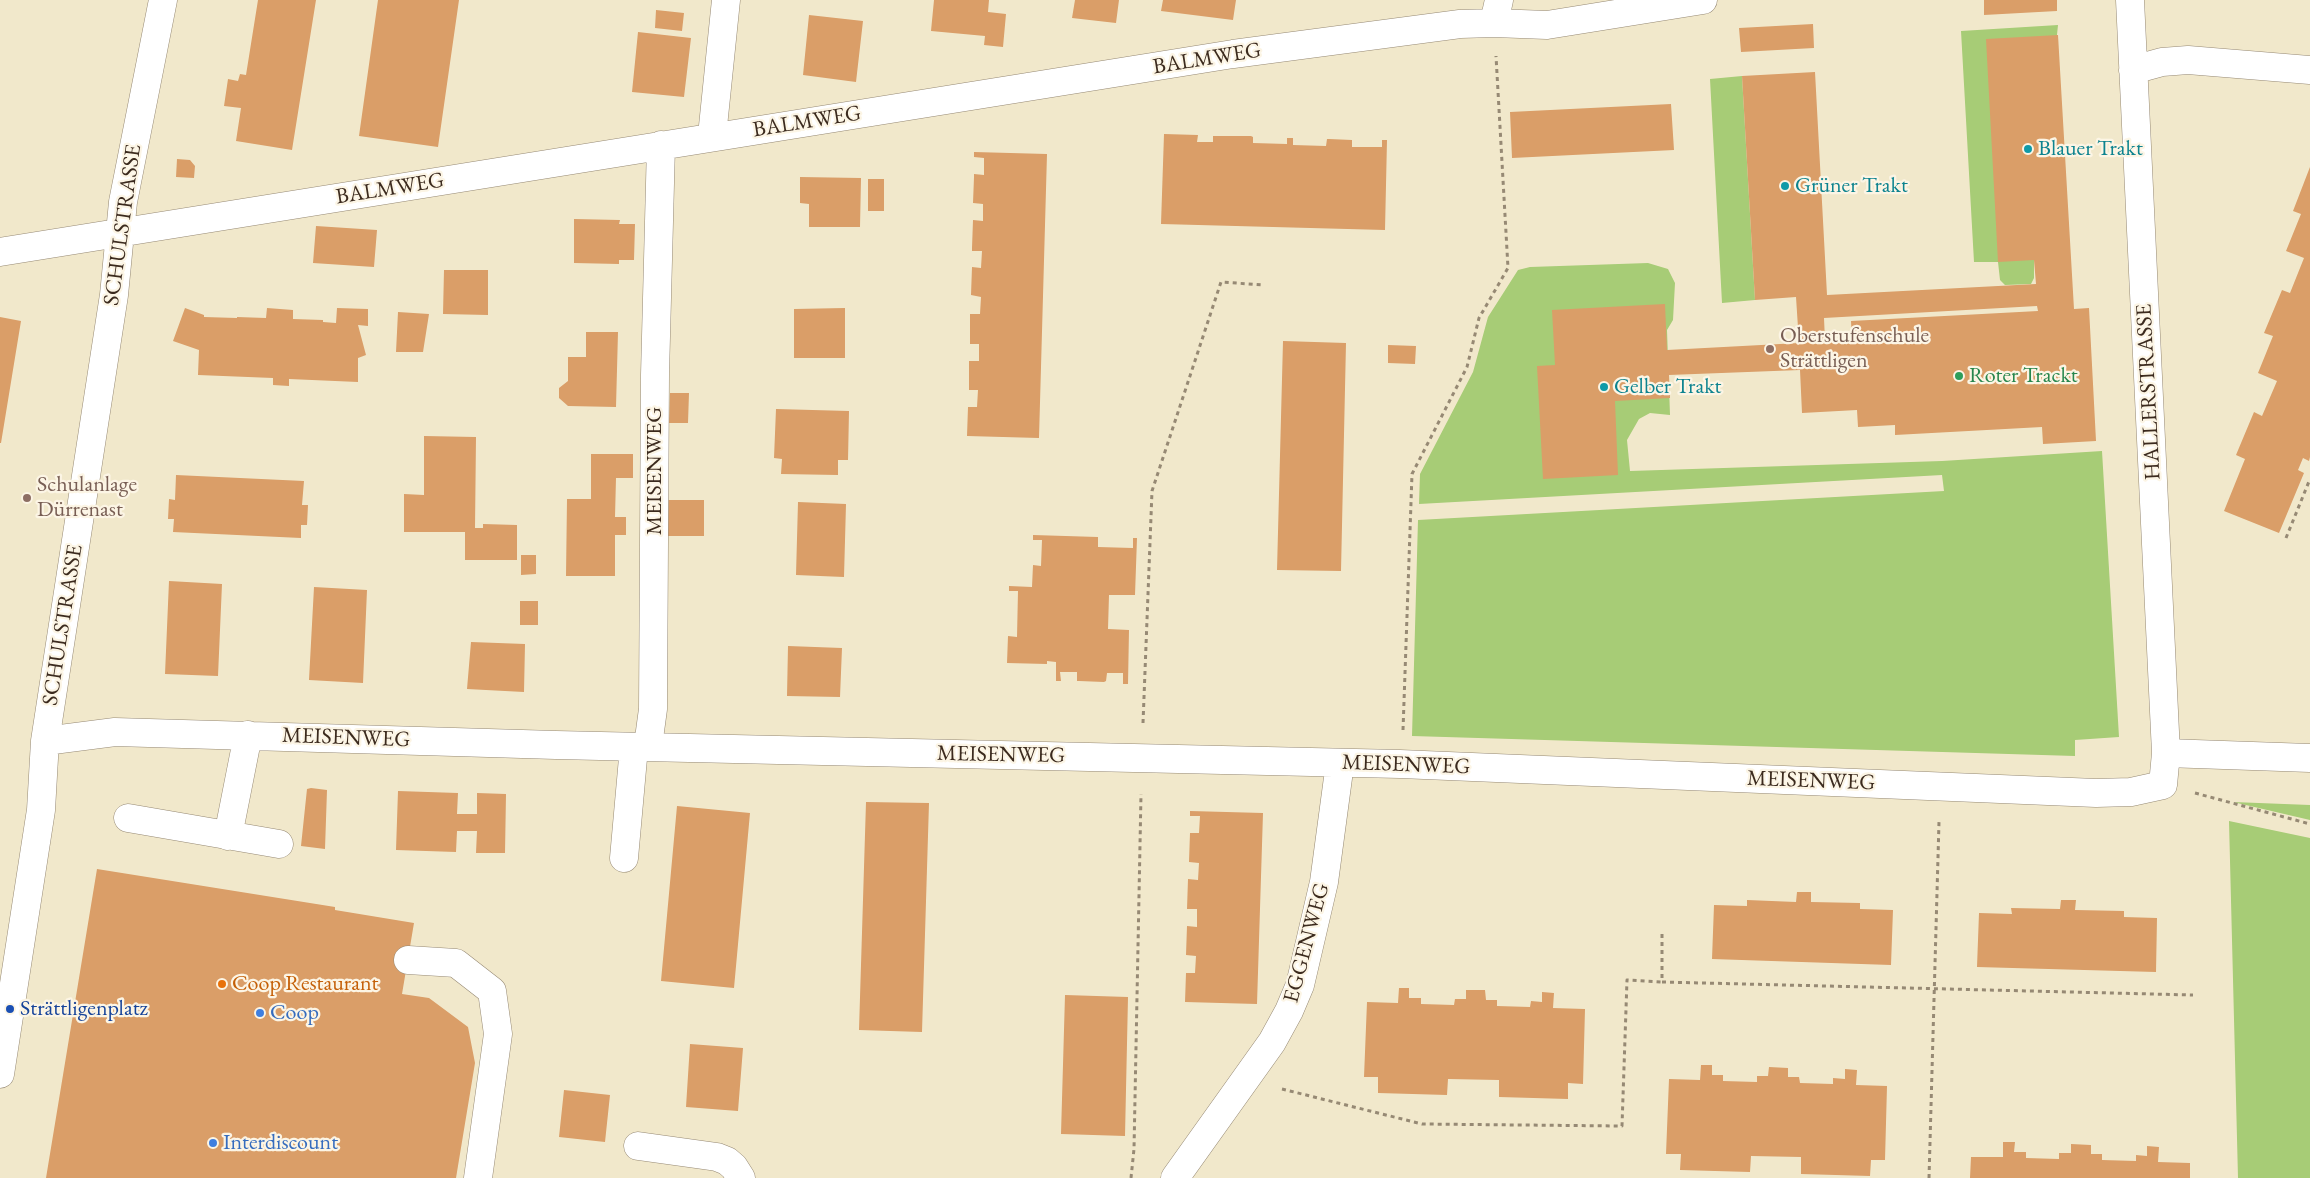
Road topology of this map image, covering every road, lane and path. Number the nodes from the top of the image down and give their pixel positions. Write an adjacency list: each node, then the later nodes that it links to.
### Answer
1 (163, 0): 10 (street, SCHULSTRASSE)
2 (726, 0): 8 (street)
3 (1703, 0): 5 (street, BALMWEG)
4 (2130, 0): 6 (street, HALLERSTRASSE)
5 (1496, 12): 8 (street, BALMWEG); 16 (path)
6 (2133, 70): 7 (street); 19 (street, HALLERSTRASSE)
7 (2310, 70)
8 (712, 136): 9 (street, BALMWEG)
9 (661, 144): 10 (street, BALMWEG); 18 (street, MEISENWEG)
10 (119, 234): 11 (street, BALMWEG); 17 (street, SCHULSTRASSE)
11 (0, 252)
12 (1264, 285): 20 (path)
13 (2310, 479): 14 (path)
14 (2286, 538)
15 (248, 736): 17 (street, MEISENWEG); 18 (street, MEISENWEG); 27 (street)
16 (1403, 736)
17 (45, 741): 35 (street, SCHULSTRASSE)
18 (641, 746): 20 (street, MEISENWEG); 29 (street)
19 (2166, 753): 21 (street); 23 (street, HALLERSTRASSE)
20 (1141, 758): 22 (street, MEISENWEG); 40 (path)
21 (2310, 758)
22 (1340, 763): 24 (street, MEISENWEG); 36 (street, EGGENWEG)
23 (2163, 785): 24 (street, MEISENWEG); 26 (path)
24 (1940, 786): 33 (path)
25 (128, 818): 27 (street)
26 (2310, 824)
27 (228, 836): 28 (street)
28 (279, 844)
29 (624, 858)
30 (1662, 934): 32 (path)
31 (408, 960): 38 (street)
32 (1662, 982): 33 (path); 36 (path)
33 (1935, 989): 34 (path); 42 (path)
34 (2193, 995)
35 (0, 1074)
36 (1246, 1080): 41 (street, EGGENWEG)
37 (638, 1146): 39 (street)
38 (478, 1178)
39 (741, 1178)
40 (1131, 1178)
41 (1175, 1178)
42 (1929, 1178)

